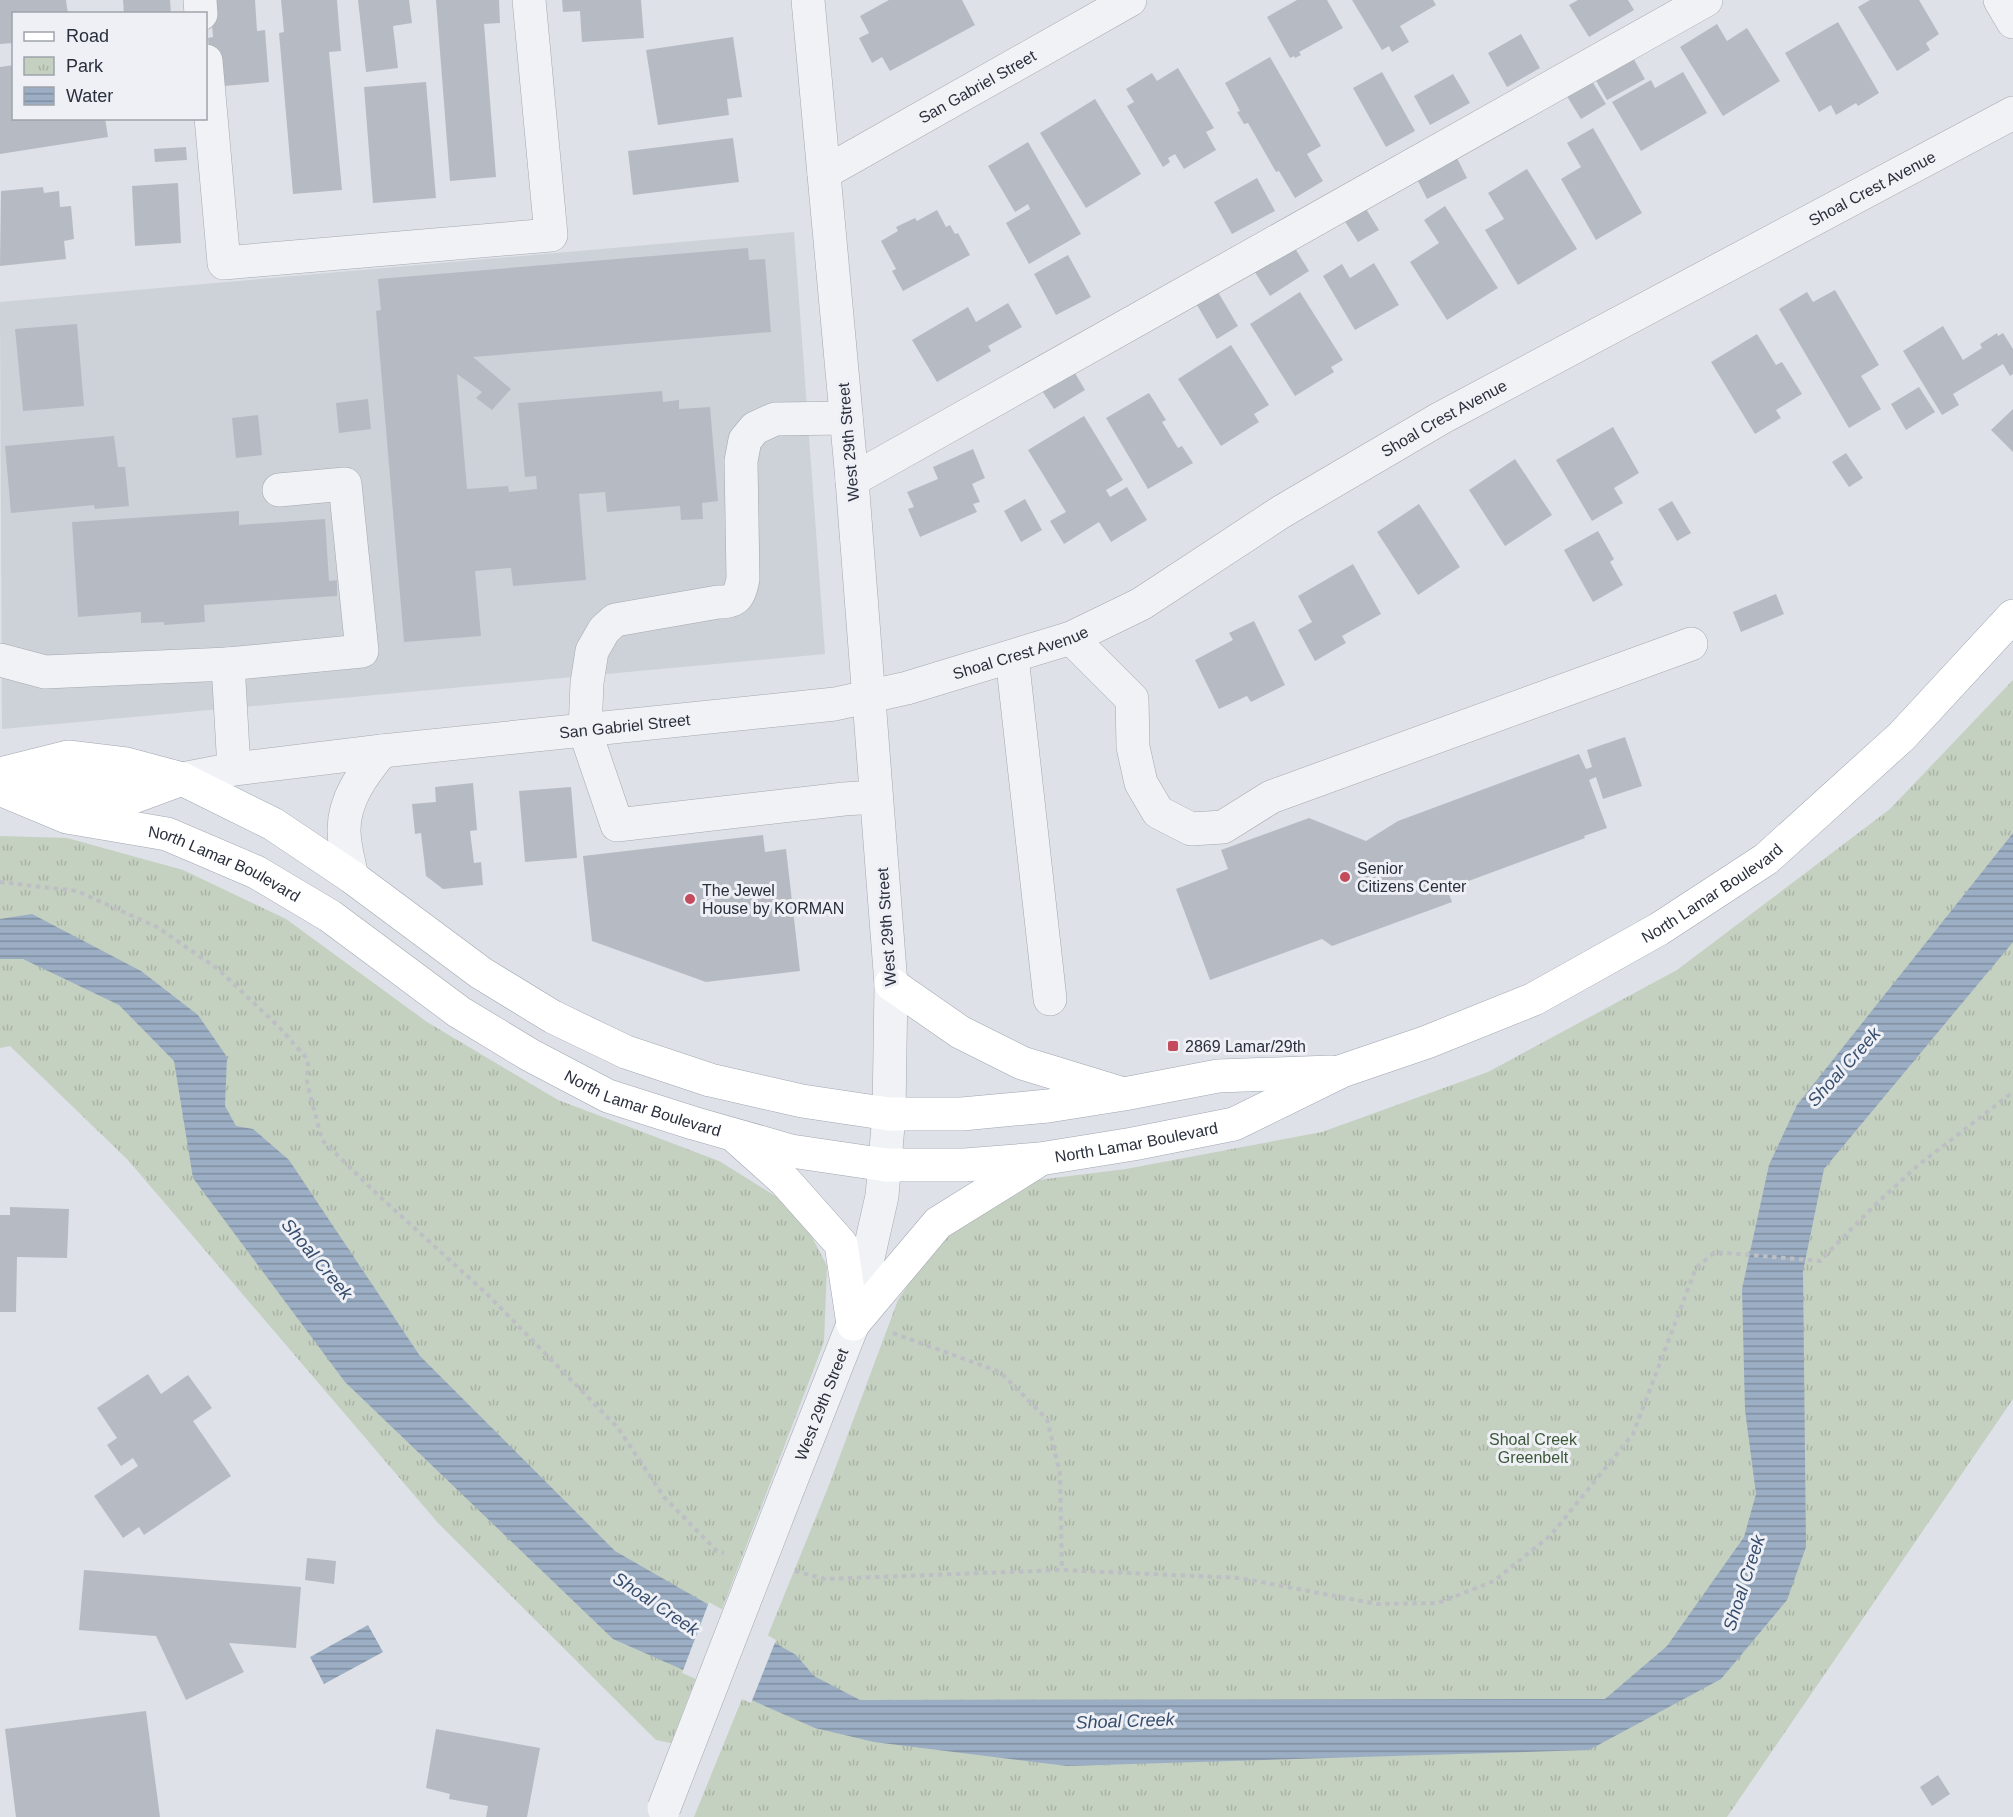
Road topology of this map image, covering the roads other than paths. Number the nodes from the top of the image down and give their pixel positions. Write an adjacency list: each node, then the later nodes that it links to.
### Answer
1 (529, 0): 7 (street)
2 (808, 0): 9 (street, West 29th Street)
3 (1130, 0): 9 (street, San Gabriel Street)
4 (1706, 0): 11 (street)
5 (2000, 0): 6 (street)
6 (2013, 22)
7 (207, 72)
8 (2013, 113): 14 (street, Shoal Crest Avenue)
9 (824, 173): 10 (street, West 29th Street)
10 (846, 418): 11 (street, West 29th Street); 20 (street)
11 (852, 480): 19 (street, West 29th Street)
12 (279, 490): 18 (street)
13 (2013, 616): 31 (main road, North Lamar Boulevard)
14 (1071, 638): 15 (street); 16 (street, Shoal Crest Avenue)
15 (1691, 644)
16 (1012, 657): 19 (street, Shoal Crest Avenue); 30 (street)
17 (0, 660): 18 (street)
18 (228, 664): 22 (street)
19 (867, 698): 20 (street, San Gabriel Street); 27 (street, West 29th Street)
20 (585, 731): 21 (street, San Gabriel Street); 27 (street)
21 (382, 751): 22 (street, San Gabriel Street); 28 (street)
22 (234, 768): 24 (street, San Gabriel Street)
23 (0, 774): 24 (main road, North Lamar Boulevard)
24 (182, 779): 25 (main road); 28 (main road, North Lamar Boulevard)
25 (0, 783)
26 (0, 789): 34 (main road, North Lamar Boulevard)
27 (876, 797): 29 (street, West 29th Street)
28 (352, 877): 33 (main road, North Lamar Boulevard)
29 (891, 984): 32 (main road); 33 (street, West 29th Street)
30 (1050, 999)
31 (1342, 1071): 32 (main road, North Lamar Boulevard); 35 (main road, North Lamar Boulevard)
32 (1124, 1094): 33 (main road, North Lamar Boulevard)
33 (889, 1114): 36 (street, West 29th Street)
34 (732, 1134): 36 (main road, North Lamar Boulevard); 37 (main road)
35 (1040, 1159): 36 (main road, North Lamar Boulevard); 37 (main road)
36 (886, 1165): 37 (street, West 29th Street)
37 (853, 1324): 38 (street, West 29th Street, bridge)
38 (662, 1812)

